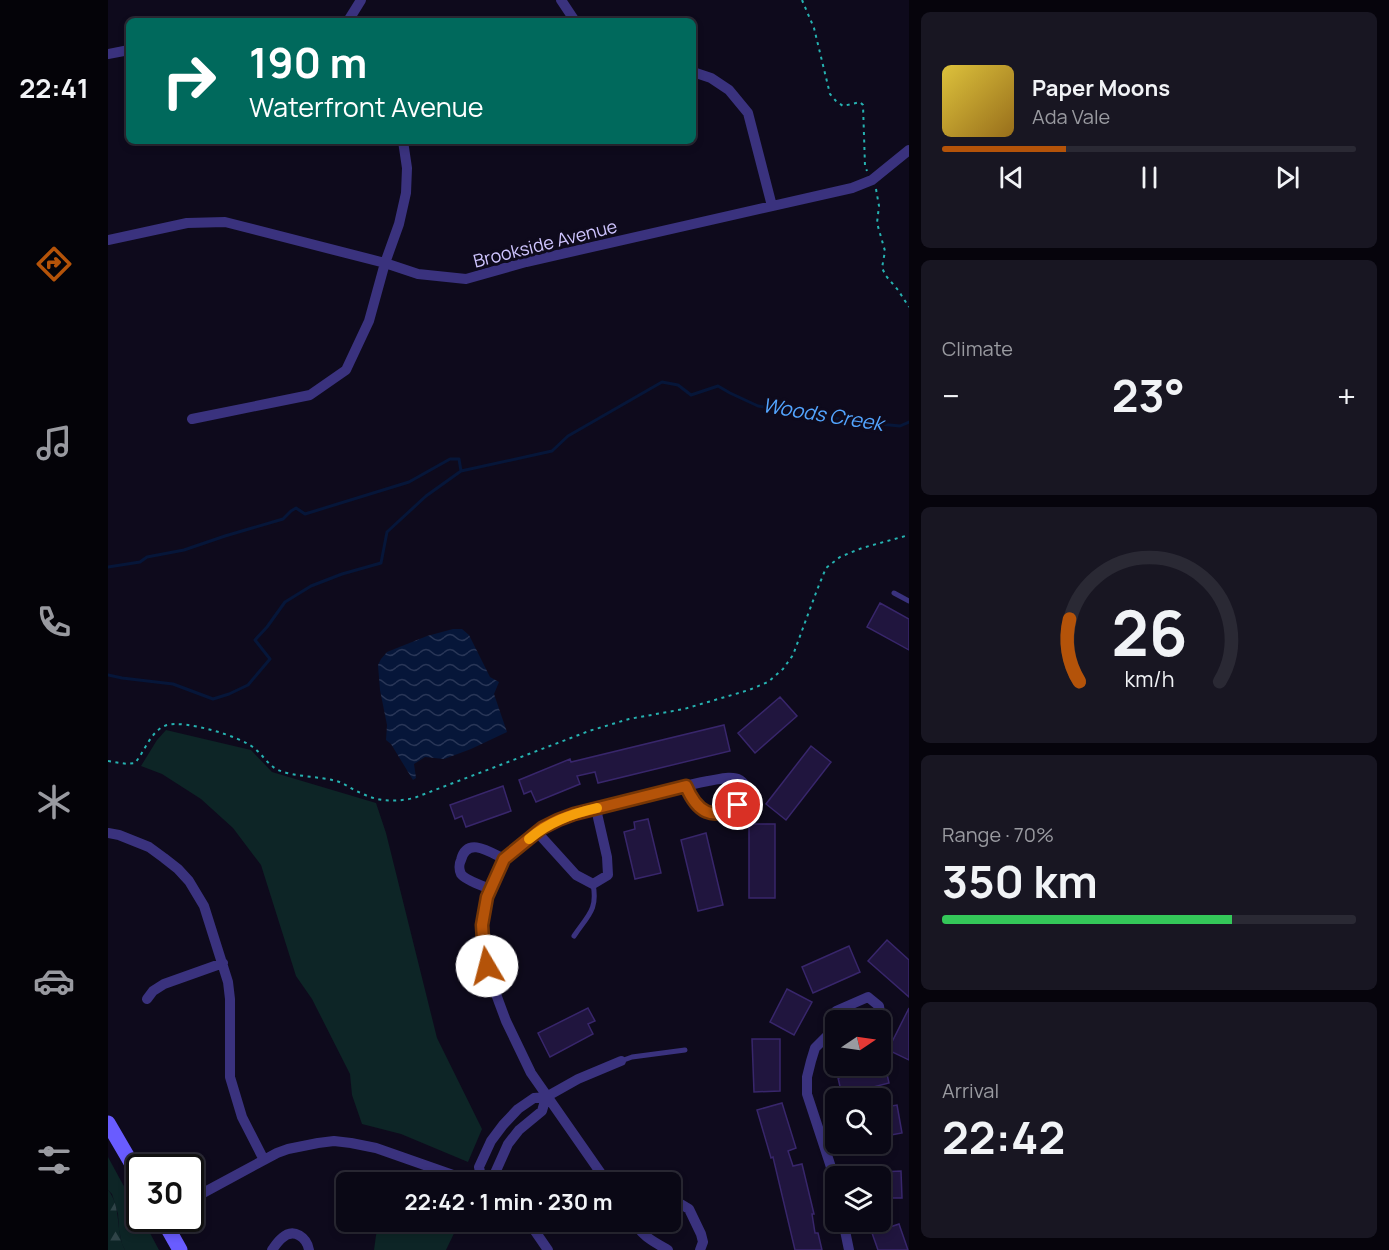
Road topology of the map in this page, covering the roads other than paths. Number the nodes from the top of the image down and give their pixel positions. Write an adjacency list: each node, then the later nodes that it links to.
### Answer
1 (361, 0): 3 (street)
2 (561, 0): 4 (street)
3 (350, 18)
4 (573, 18)
5 (126, 51): 6 (street)
6 (108, 54)
7 (696, 73): 10 (street)
8 (403, 144): 12 (street)
9 (909, 150): 10 (street, Brookside Avenue)
10 (772, 206): 12 (street, Brookside Avenue)
11 (108, 240): 12 (street, Brookside Avenue)
12 (385, 263): 13 (street)
13 (192, 419)
14 (894, 593): 15 (lane)
15 (909, 601)
16 (686, 786): 16 (street); 17 (street)
17 (596, 809): 18 (street); 21 (street)
18 (537, 832): 20 (street); 21 (street)
19 (108, 833): 24 (street)
20 (504, 859): 22 (street); 22 (street)
21 (593, 884): 23 (lane)
22 (490, 889): 31 (street)
23 (574, 936)
24 (223, 963): 25 (street); 34 (street)
25 (147, 999)
26 (838, 1010): 27 (street)
27 (879, 1010)
28 (825, 1039): 35 (street)
29 (685, 1050): 30 (lane)
30 (621, 1061): 31 (street)
31 (546, 1097): 37 (street); 38 (street); 39 (street)
32 (108, 1123): 33 (street)
33 (126, 1154)
34 (264, 1160): 36 (street); 40 (street)
35 (831, 1166)
36 (444, 1172)
37 (481, 1172)
38 (495, 1172)
39 (600, 1172)
40 (204, 1192)
41 (681, 1204): 51 (street)
42 (170, 1232): 47 (street)
43 (534, 1232): 46 (street)
44 (642, 1232): 50 (street)
45 (845, 1232): 52 (street)
46 (543, 1248)
47 (180, 1250)
48 (272, 1250): 49 (street)
49 (309, 1250)
50 (668, 1250)
51 (700, 1250)
52 (849, 1250)

